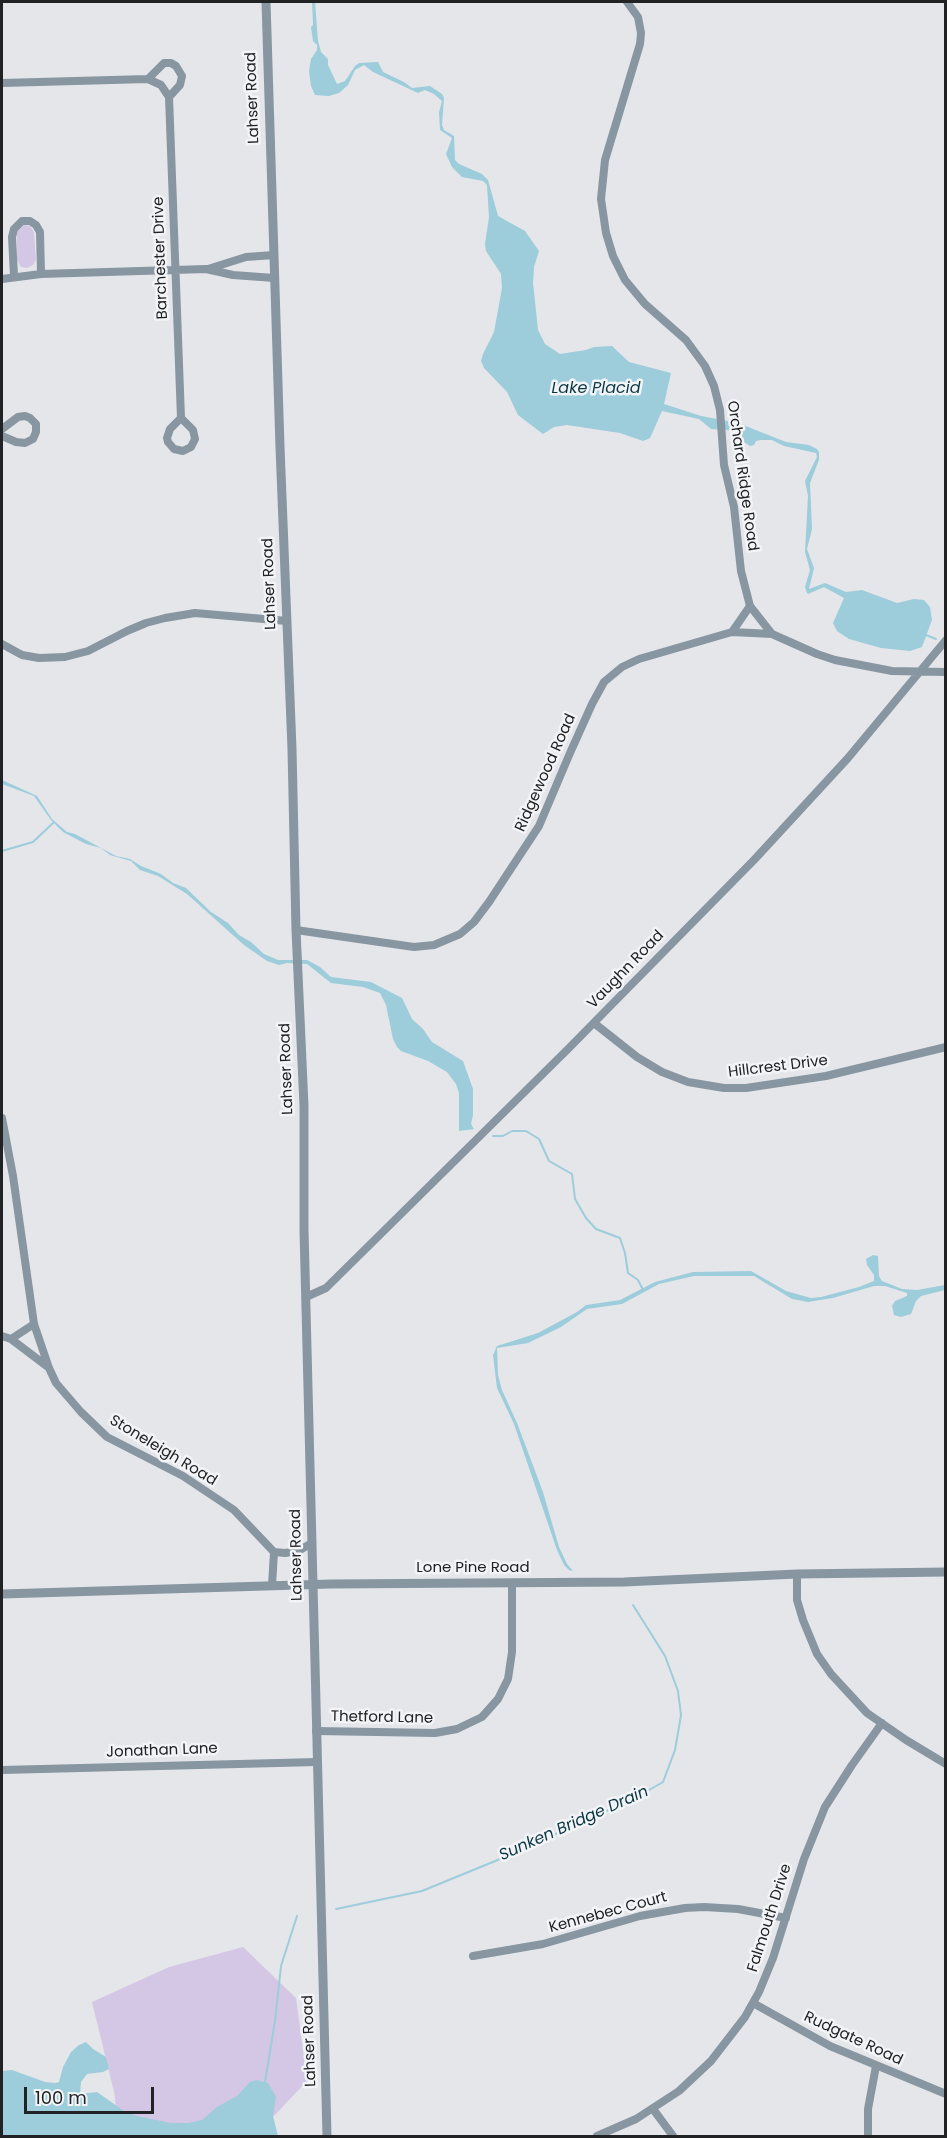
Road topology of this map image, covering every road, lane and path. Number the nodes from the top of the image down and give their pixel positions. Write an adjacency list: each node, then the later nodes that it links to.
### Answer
1 (266, 2): 6 (street, Lahser Road)
2 (627, 2): 16 (street, Orchard Ridge Road)
3 (148, 79): 4 (street); 5 (street); 5 (street, Barchester Drive)
4 (2, 83)
5 (169, 97): 8 (street, Barchester Drive)
6 (274, 255): 7 (street); 11 (street, Lahser Road)
7 (206, 269): 8 (street); 11 (street)
8 (175, 271): 9 (street); 13 (street, Barchester Drive)
9 (41, 274): 10 (street); 10 (street)
10 (14, 276): 12 (street)
11 (274, 278): 17 (street, Lahser Road)
12 (2, 279)
13 (181, 418)
14 (2, 429): 15 (street)
15 (2, 436)
16 (750, 606): 18 (street); 19 (street, Orchard Ridge Road)
17 (287, 621): 21 (street); 24 (street, Lahser Road)
18 (732, 632): 19 (street, Ridgewood Road); 24 (street, Ridgewood Road)
19 (772, 634): 22 (street, Orchard Ridge Road)
20 (945, 640): 22 (street, Vaughn Road)
21 (2, 644)
22 (921, 672): 23 (street, Orchard Ridge Road); 25 (street, Vaughn Road)
23 (945, 672)
24 (296, 930): 28 (street, Lahser Road)
25 (594, 1023): 26 (street, Hillcrest Drive); 28 (street, Vaughn Road)
26 (945, 1047)
27 (2, 1118): 29 (street, Stoneleigh Road)
28 (306, 1298): 33 (street, Lahser Road)
29 (34, 1324): 31 (street); 32 (street, Stoneleigh Road)
30 (2, 1336): 31 (street)
31 (11, 1339): 32 (street)
32 (49, 1368): 34 (street, Stoneleigh Road)
33 (312, 1543): 34 (street); 38 (street, Lahser Road)
34 (274, 1552): 39 (street)
35 (945, 1572): 36 (street, Lone Pine Road)
36 (797, 1574): 37 (street, Lone Pine Road); 41 (street)
37 (513, 1583): 38 (street, Lone Pine Road); 42 (street, Thetford Lane)
38 (313, 1585): 39 (street, Lone Pine Road); 42 (street, Lahser Road)
39 (272, 1586): 40 (street, Lone Pine Road)
40 (2, 1594)
41 (882, 1723): 44 (street); 46 (street, Falmouth Drive)
42 (316, 1731): 43 (street, Lahser Road)
43 (317, 1762): 45 (street, Jonathan Lane); 52 (street, Lahser Road)
44 (945, 1764)
45 (3, 1769)
46 (786, 1918): 47 (street, Kennebec Court); 48 (street, Falmouth Drive)
47 (473, 1956)
48 (753, 2004): 49 (street, Rudgate Road); 51 (street, Falmouth Drive)
49 (876, 2066): 50 (street, Rudgate Road); 55 (street)
50 (945, 2094)
51 (653, 2109): 53 (street, Falmouth Drive); 54 (street)
52 (327, 2136)
53 (597, 2136)
54 (673, 2136)
55 (868, 2136)

